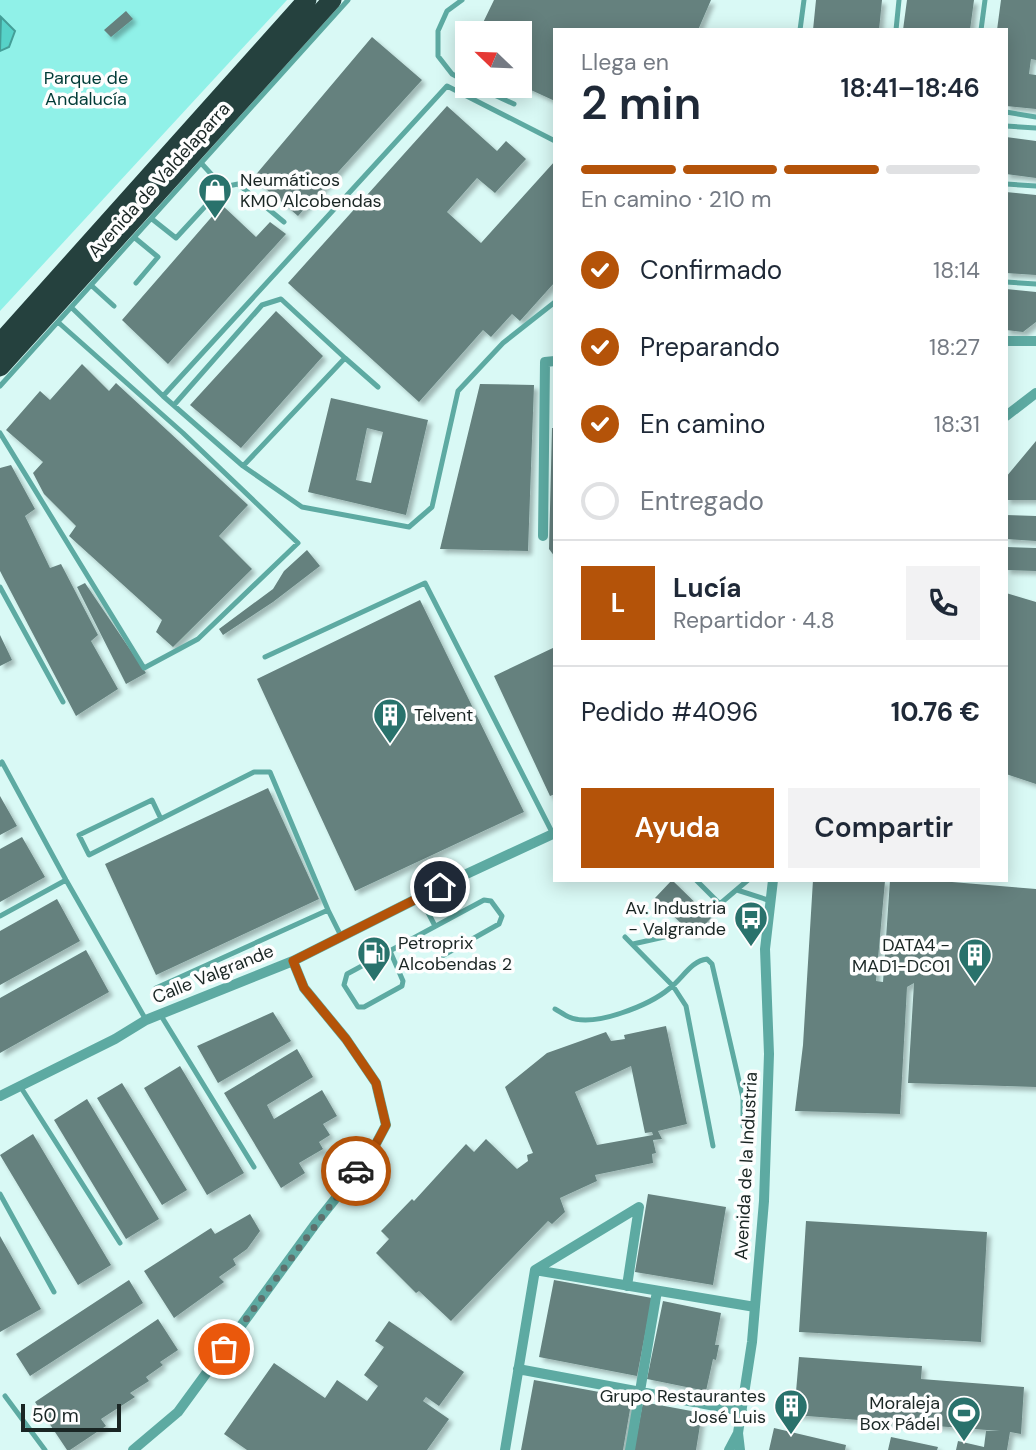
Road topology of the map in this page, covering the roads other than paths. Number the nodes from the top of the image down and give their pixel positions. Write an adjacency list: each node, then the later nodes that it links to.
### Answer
1 (307, 0): 36 (highway, Avenida de Valdelaparra)
2 (331, 0): 39 (highway, Avenida de Valdelaparra)
3 (348, 0): 19 (lane, Avenida de Valdelaparra)
4 (462, 0): 11 (lane)
5 (804, 0): 8 (lane)
6 (899, 0): 9 (lane)
7 (985, 0): 10 (lane)
8 (800, 28)
9 (896, 28)
10 (981, 28)
11 (455, 76)
12 (501, 98): 13 (lane)
13 (514, 104)
14 (1008, 112): 15 (lane)
15 (1036, 117)
16 (1008, 126): 17 (lane)
17 (1036, 128)
18 (553, 140): 43 (lane)
19 (202, 163): 22 (lane); 23 (lane, Avenida de Valdelaparra)
20 (1008, 184): 21 (lane)
21 (1036, 186)
22 (223, 187): 23 (lane); 24 (lane)
23 (152, 219): 25 (lane, Avenida de Valdelaparra)
24 (284, 222)
25 (135, 238): 27 (lane); 29 (lane, Avenida de Valdelaparra)
26 (1008, 282): 28 (lane)
27 (136, 283)
28 (1036, 284)
29 (92, 286): 31 (lane); 32 (lane, Avenida de Valdelaparra)
30 (553, 304): 47 (lane)
31 (114, 306)
32 (72, 308): 33 (lane, Avenida de Valdelaparra); 43 (lane)
33 (58, 323): 40 (lane, Avenida de Valdelaparra); 46 (lane)
34 (1008, 341): 35 (street)
35 (1036, 341)
36 (0, 343)
37 (345, 358): 41 (lane); 44 (lane); 47 (lane)
38 (550, 362): 48 (street)
39 (0, 367)
40 (0, 386)
41 (378, 387)
42 (1036, 393): 45 (street)
43 (163, 396): 44 (lane)
44 (174, 405): 47 (lane)
45 (1008, 414)
46 (0, 433)
47 (243, 466)
48 (543, 536)
49 (0, 587): 51 (lane)
50 (265, 657): 54 (lane)
51 (62, 702)
52 (0, 764): 56 (lane)
53 (161, 818): 53 (lane); 64 (lane)
54 (553, 831)
55 (553, 833): 61 (street, Calle Valgrande)
56 (66, 880): 66 (lane); 79 (lane)
57 (698, 882): 63 (lane)
58 (746, 882): 60 (lane)
59 (773, 882): 62 (street, Avenida de la Industria)
60 (737, 890): 62 (lane); 63 (lane)
61 (420, 897): 67 (lane); 69 (street, Calle Valgrande)
62 (771, 901): 91 (street, Avenida de la Industria)
63 (720, 904): 65 (lane)
64 (328, 909): 69 (lane); 76 (lane)
65 (708, 915)
66 (0, 916)
67 (435, 926): 72 (lane); 73 (lane)
68 (691, 931): 71 (lane)
69 (341, 936): 74 (street, Calle Valgrande)
70 (625, 937): 71 (lane)
71 (633, 944): 75 (lane)
72 (390, 951): 72 (lane)
73 (435, 960)
74 (293, 961): 78 (street, Calle Valgrande); 98 (street)
75 (673, 986): 77 (lane); 82 (lane); 83 (lane)
76 (156, 988)
77 (555, 1009)
78 (160, 1014): 79 (street, Calle Valgrande); 84 (lane)
79 (146, 1020): 80 (street, Calle Valgrande)
80 (20, 1086): 81 (street, Calle Valgrande); 86 (lane)
81 (0, 1096)
82 (743, 1126)
83 (713, 1146)
84 (254, 1167)
85 (0, 1194): 90 (lane)
86 (120, 1243)
87 (535, 1270): 88 (street); 88 (street); 92 (street)
88 (627, 1286): 89 (street)
89 (657, 1291): 91 (street); 93 (street)
90 (54, 1292)
91 (755, 1307): 95 (street, Avenida de la Industria)
92 (518, 1369): 93 (street); 99 (street)
93 (640, 1392): 95 (street); 100 (street)
94 (5, 1396): 97 (lane)
95 (742, 1411): 96 (street, Avenida de la Industria)
96 (738, 1433): 101 (street, Avenida de la Industria); 102 (street)
97 (45, 1450)
98 (133, 1450)
99 (505, 1450)
100 (630, 1450)
101 (729, 1450)
102 (740, 1450)

